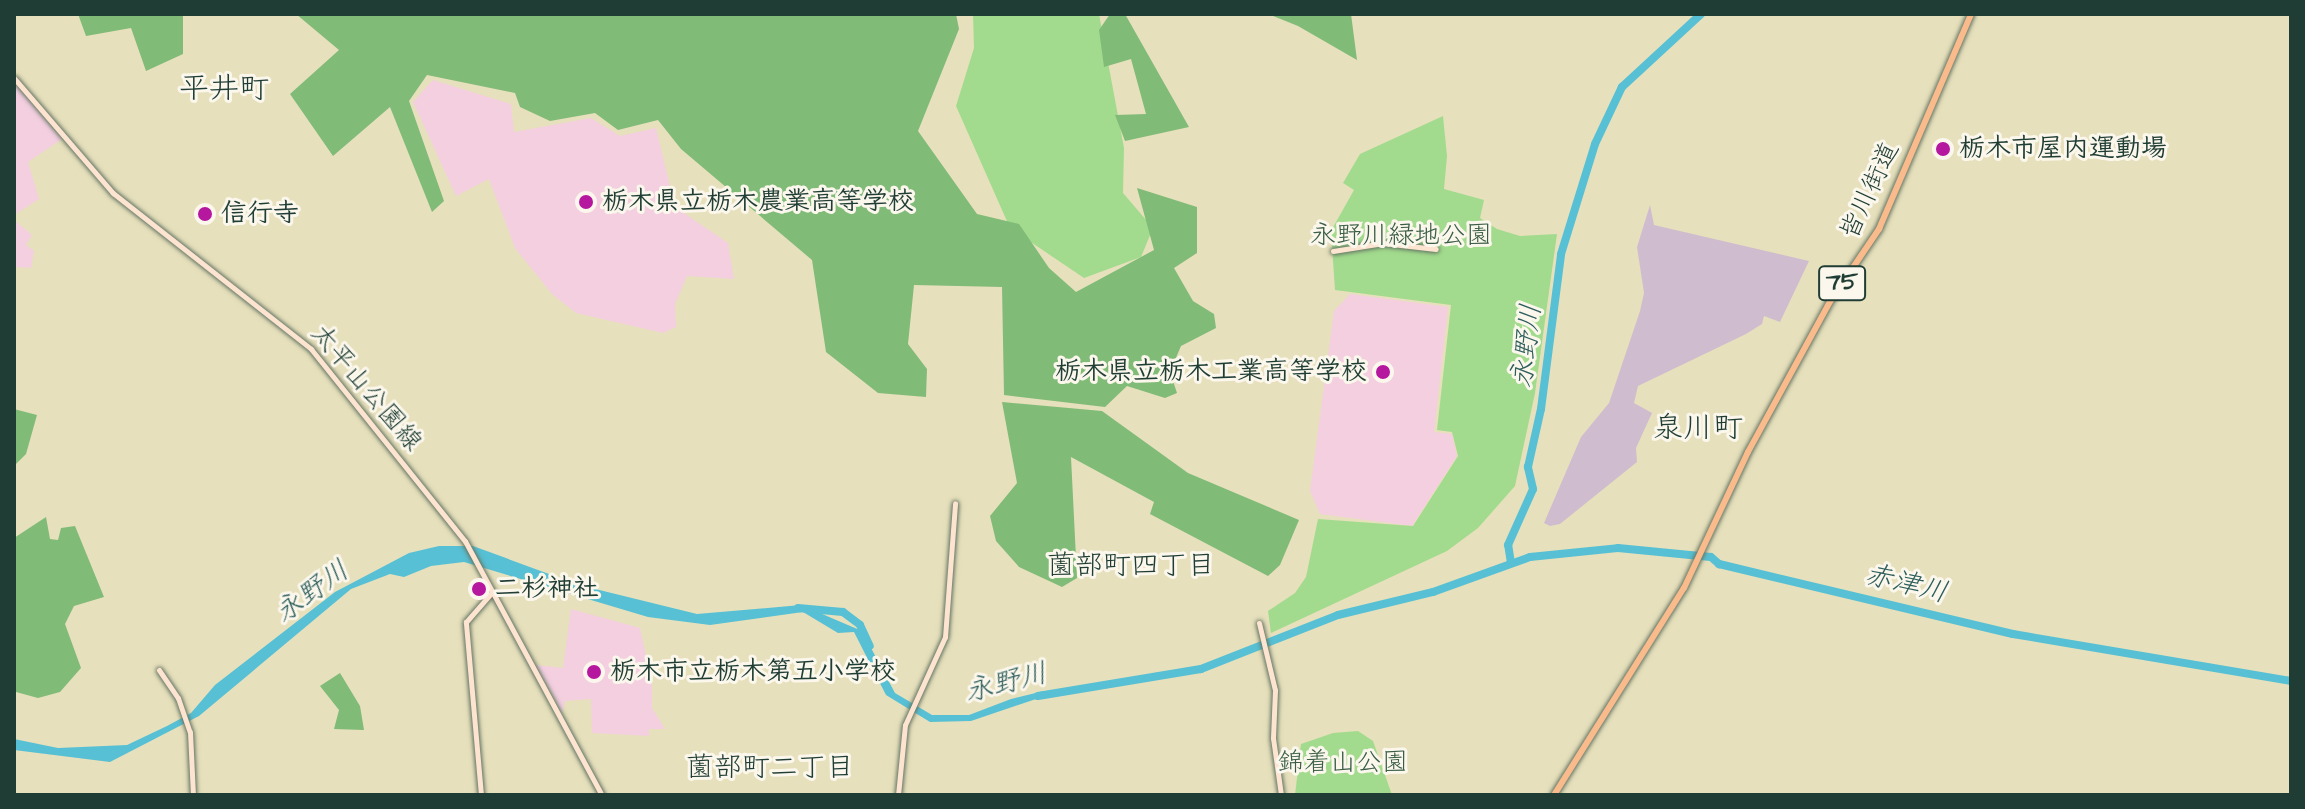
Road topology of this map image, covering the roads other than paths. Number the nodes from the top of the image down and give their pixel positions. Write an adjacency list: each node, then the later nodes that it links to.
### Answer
1 (1971, 14): 14 (main road, 皆川街道 / 75)
2 (14, 78): 6 (main road, 太平山公園線)
3 (1436, 249): 4 (main road)
4 (1333, 251)
5 (955, 503): 12 (main road)
6 (493, 592): 10 (main road); 11 (main road)
7 (1259, 623): 13 (main road)
8 (159, 670): 9 (main road)
9 (193, 795)
10 (481, 795)
11 (602, 795)
12 (898, 795)
13 (1281, 795)
14 (1554, 795)

